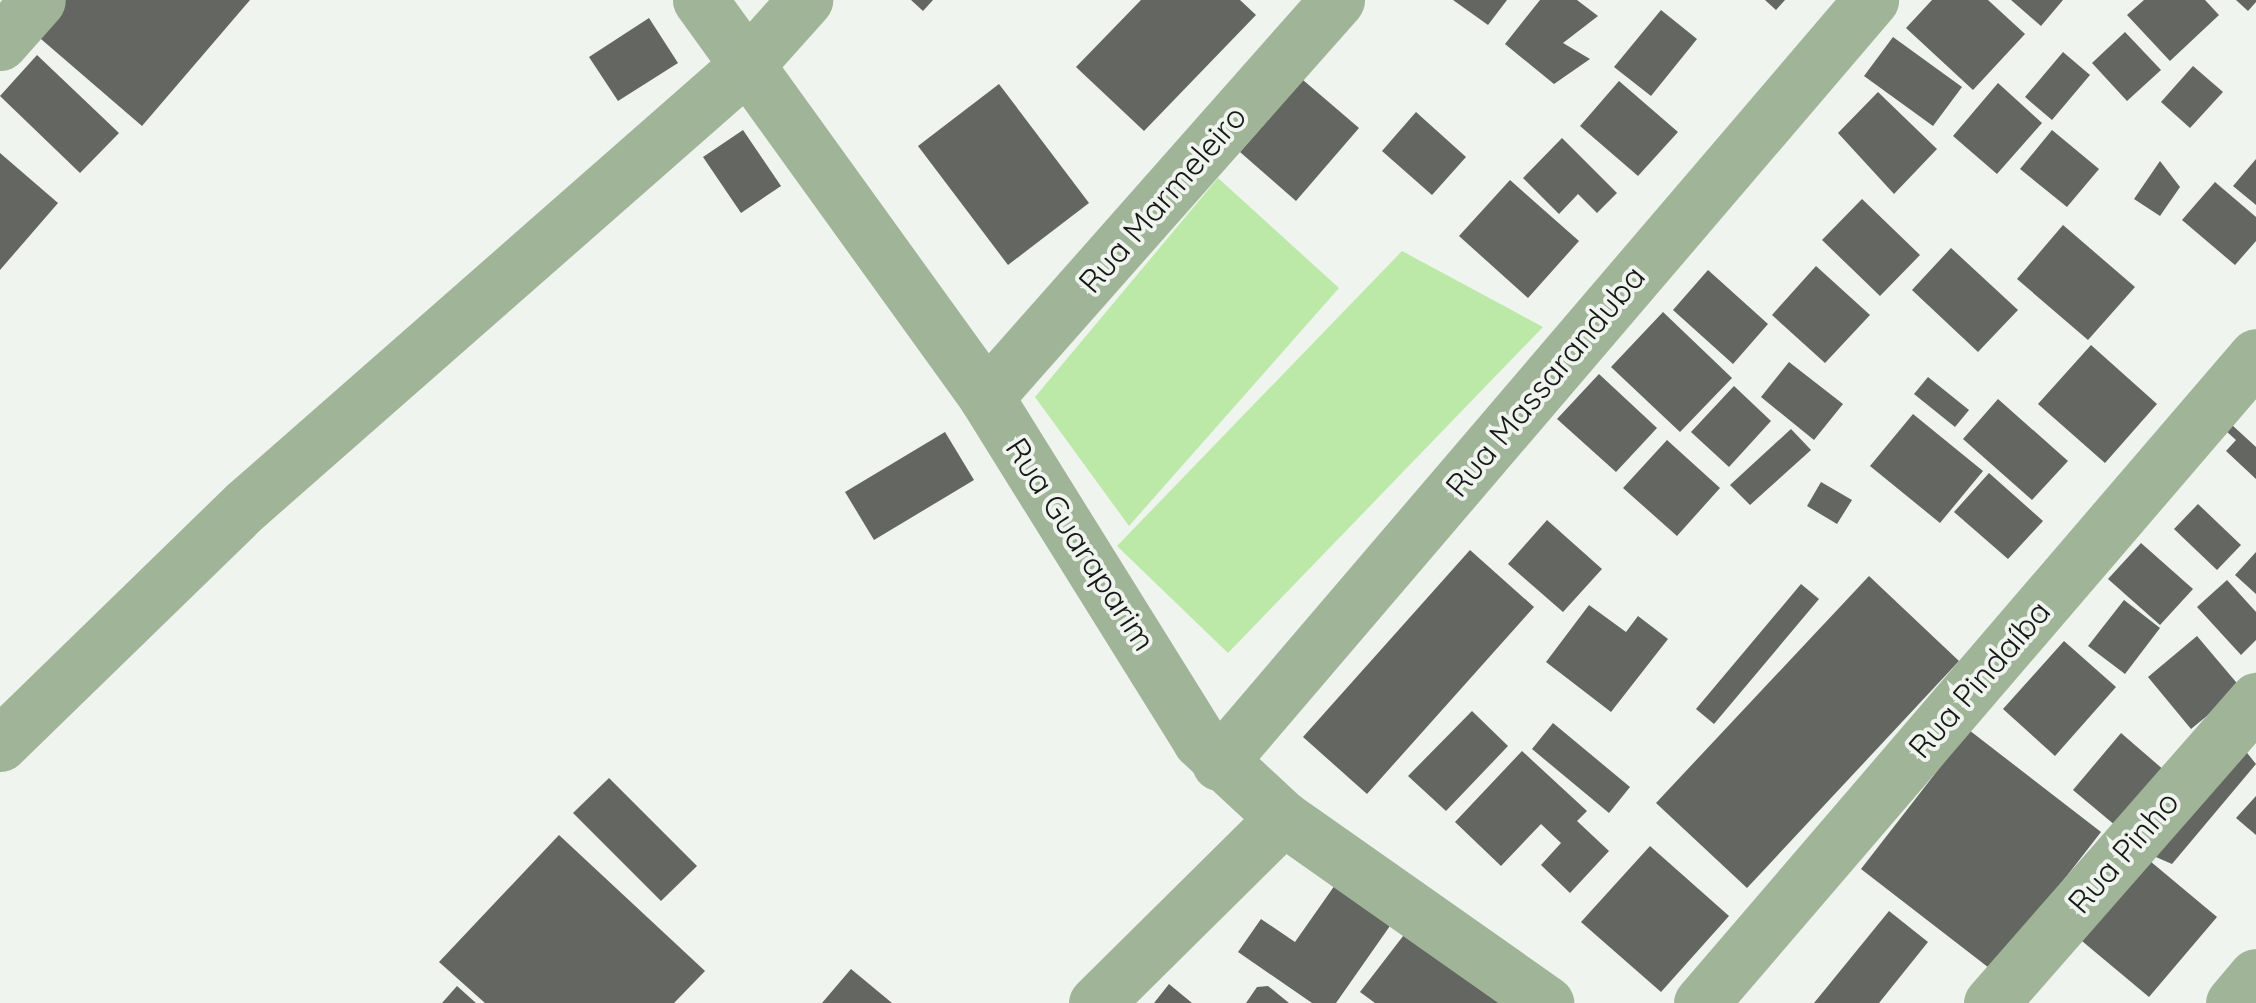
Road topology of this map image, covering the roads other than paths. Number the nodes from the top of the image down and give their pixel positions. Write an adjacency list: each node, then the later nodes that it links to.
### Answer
1 (38, 0): 6 (street)
2 (700, 0): 7 (street, Rua Guaraparim)
3 (805, 0): 7 (street)
4 (1337, 0): 9 (street, Rua Marmeleiro)
5 (1870, 0): 12 (street, Rua Massaranduba)
6 (0, 43)
7 (746, 66): 9 (street, Rua Guaraparim); 11 (street)
8 (2256, 356): 17 (street, Rua Pindaíba)
9 (986, 397): 12 (street, Rua Guaraparim)
10 (2256, 700): 18 (street, Rua Pinho)
11 (0, 744)
12 (1220, 763): 13 (street, Rua Guaraparim)
13 (1283, 818): 15 (street); 16 (street, Rua Guaraparim)
14 (2256, 976): 19 (street)
15 (1096, 1003)
16 (1546, 1003)
17 (1701, 1003)
18 (1991, 1003)
19 (2232, 1003)

